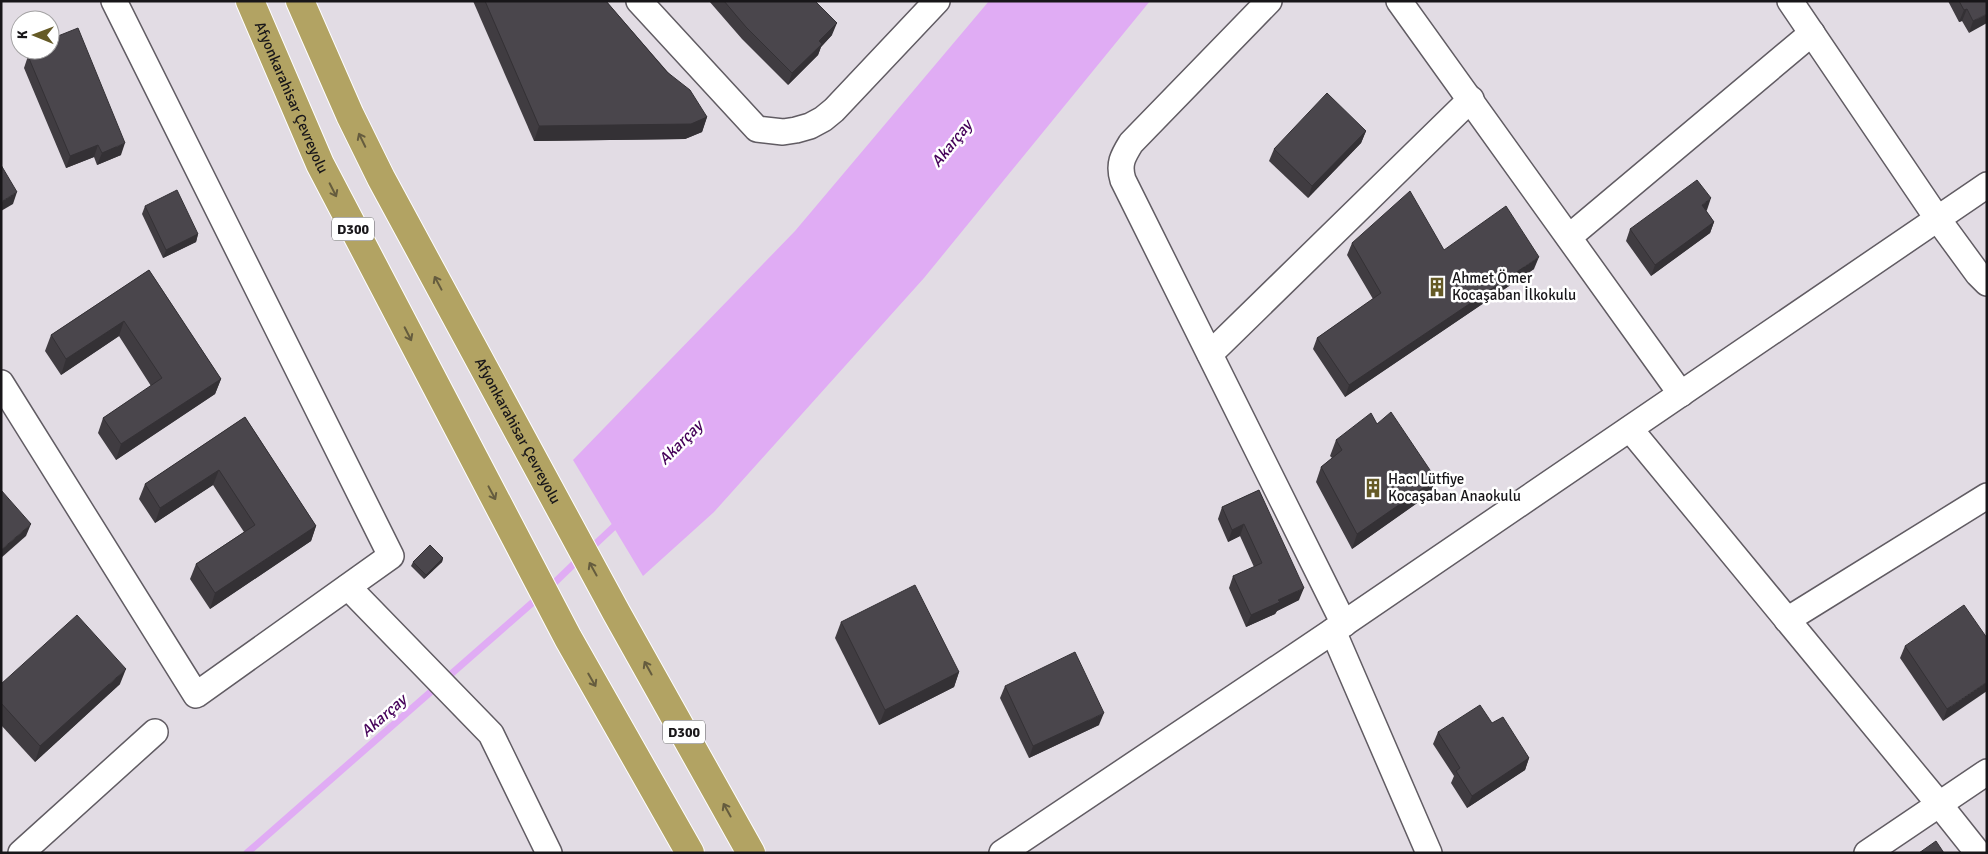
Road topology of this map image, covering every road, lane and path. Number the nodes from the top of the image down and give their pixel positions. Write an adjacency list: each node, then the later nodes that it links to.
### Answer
1 (114, 1): 20 (street)
2 (250, 1): 28 (highway, Afyonkarahisar Çevreyolu / D300, one-way to 28)
3 (300, 1): 29 (highway, Afyonkarahisar Çevreyolu / D300, one-way to 3)
4 (639, 1): 5 (street)
5 (937, 1)
6 (1268, 1): 15 (street)
7 (1400, 1): 10 (street)
8 (1790, 1): 9 (street)
9 (1812, 33): 12 (street); 13 (street)
10 (1472, 100): 13 (street); 15 (street)
11 (1987, 184): 12 (street)
12 (1937, 218): 14 (street); 17 (street)
13 (1569, 237): 17 (street)
14 (1987, 283)
15 (1210, 354): 22 (street)
16 (1, 383): 20 (street)
17 (1681, 394): 18 (street)
18 (1630, 429): 21 (street); 22 (street)
19 (1987, 496): 21 (street)
20 (348, 587): 27 (street)
21 (1788, 620): 25 (street)
22 (1339, 628): 30 (street); 31 (street)
23 (155, 732): 26 (street)
24 (1987, 772): 25 (street)
25 (1939, 804): 32 (street); 33 (street)
26 (21, 853)
27 (548, 853)
28 (690, 853)
29 (751, 853)
30 (1002, 853)
31 (1430, 853)
32 (1867, 853)
33 (1978, 853)

